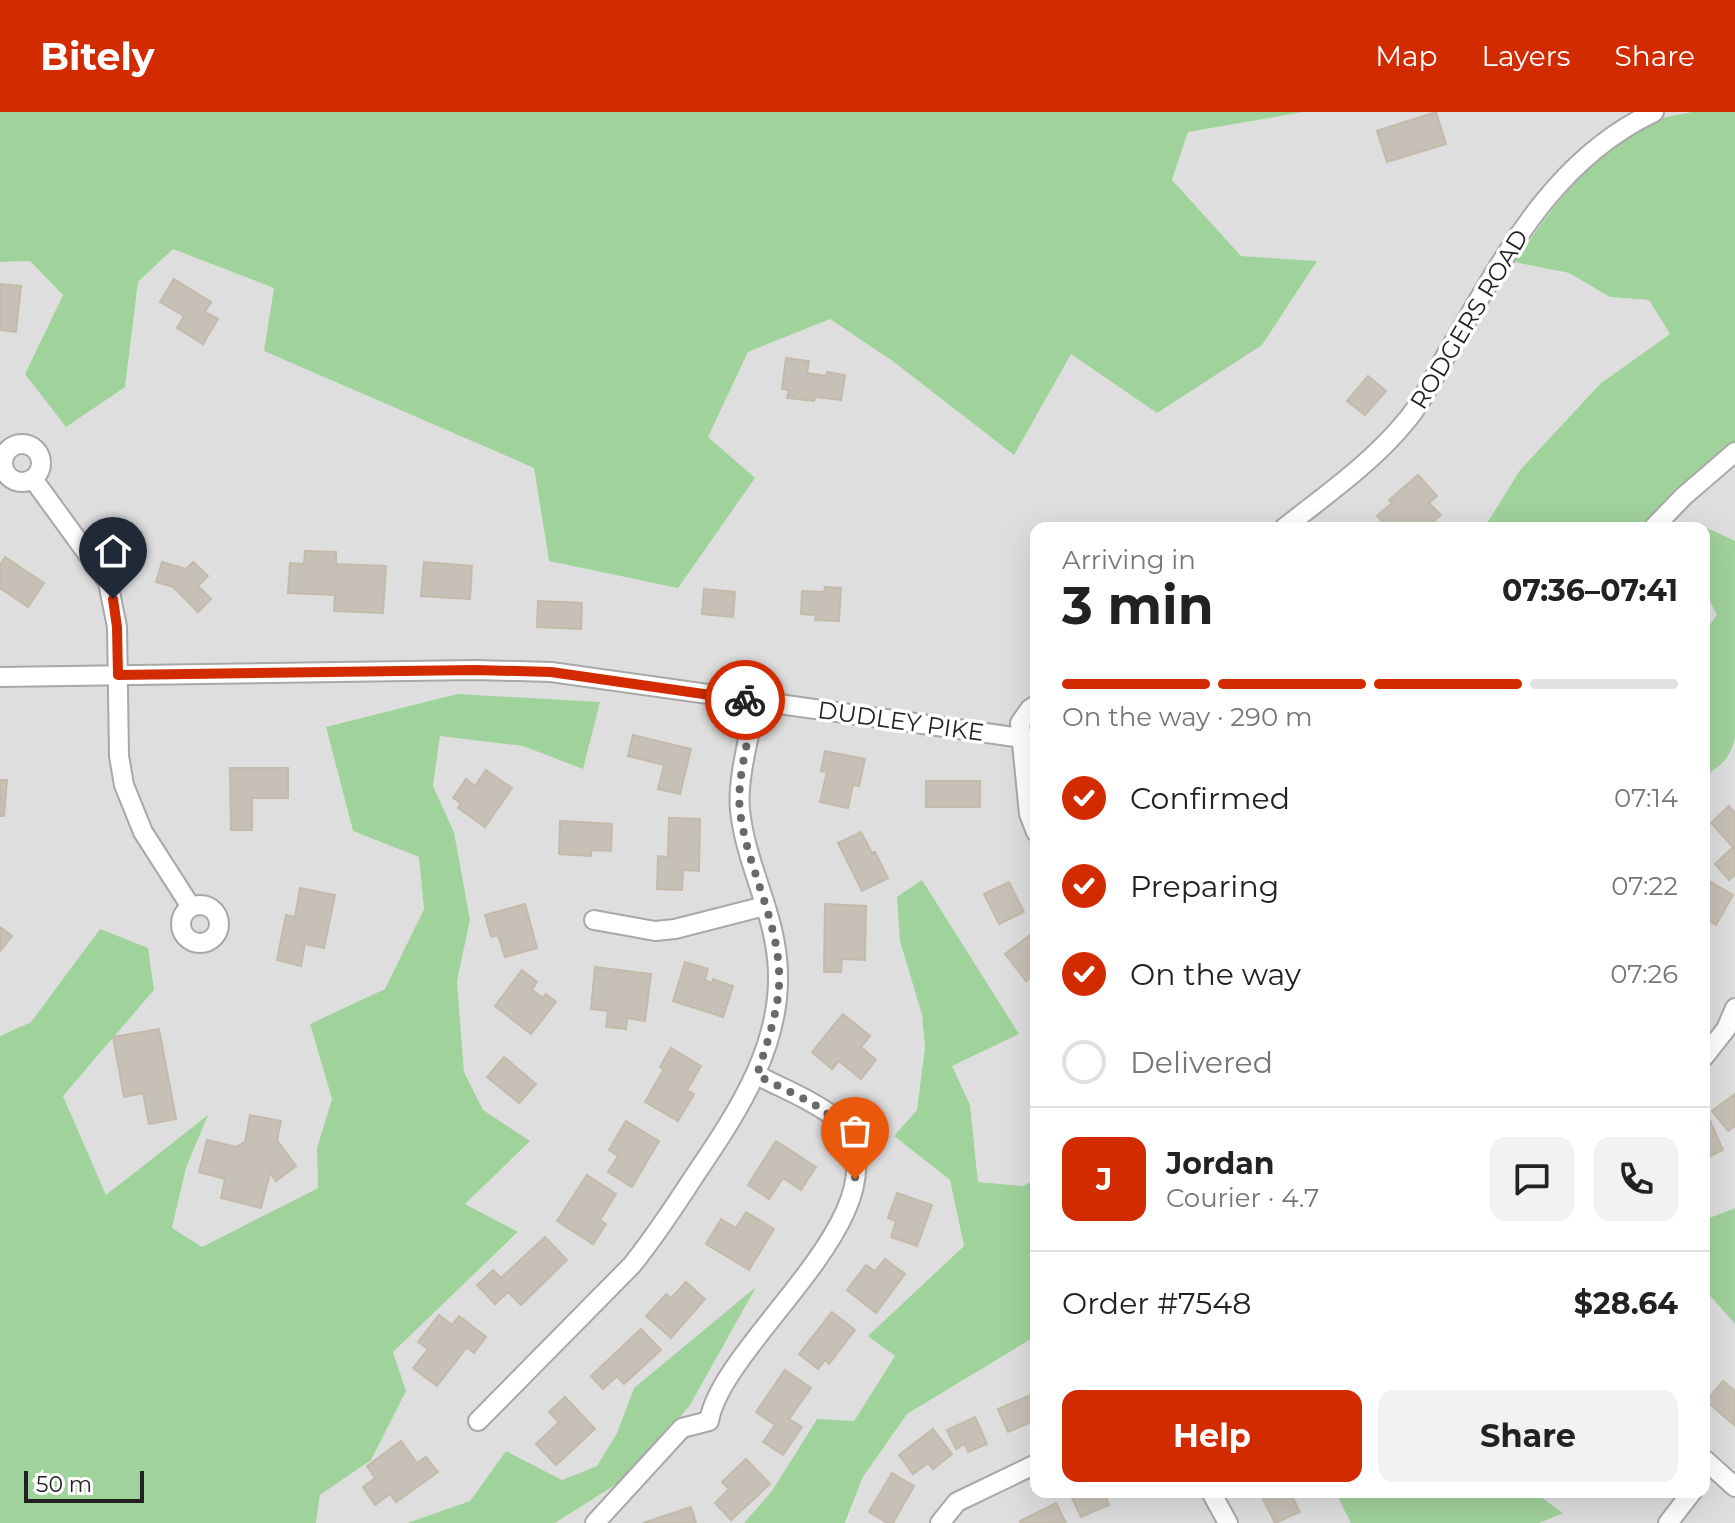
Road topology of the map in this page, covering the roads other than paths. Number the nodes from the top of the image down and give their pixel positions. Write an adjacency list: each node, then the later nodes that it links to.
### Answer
1 (1654, 112): 4 (street, RODGERS ROAD)
2 (1735, 452): 5 (street)
3 (33, 479): 6 (street)
4 (1292, 522)
5 (1659, 522)
6 (118, 675): 7 (street, DUDLEY PIKE); 8 (street, DUDLEY PIKE); 13 (street)
7 (0, 677)
8 (756, 701): 10 (street, DUDLEY PIKE); 12 (street)
9 (1030, 709): 10 (street)
10 (1029, 739): 11 (street)
11 (1030, 817)
12 (765, 906): 14 (street); 17 (street)
13 (191, 907)
14 (594, 920)
15 (1735, 1008): 16 (street)
16 (1710, 1049)
17 (757, 1075): 18 (street); 24 (street)
18 (478, 1421)
19 (1030, 1467): 25 (street)
20 (1710, 1470): 21 (street)
21 (1735, 1487)
22 (1214, 1498): 26 (street)
23 (1687, 1498): 27 (street)
24 (595, 1523)
25 (940, 1523)
26 (1228, 1523)
27 (1668, 1523)

